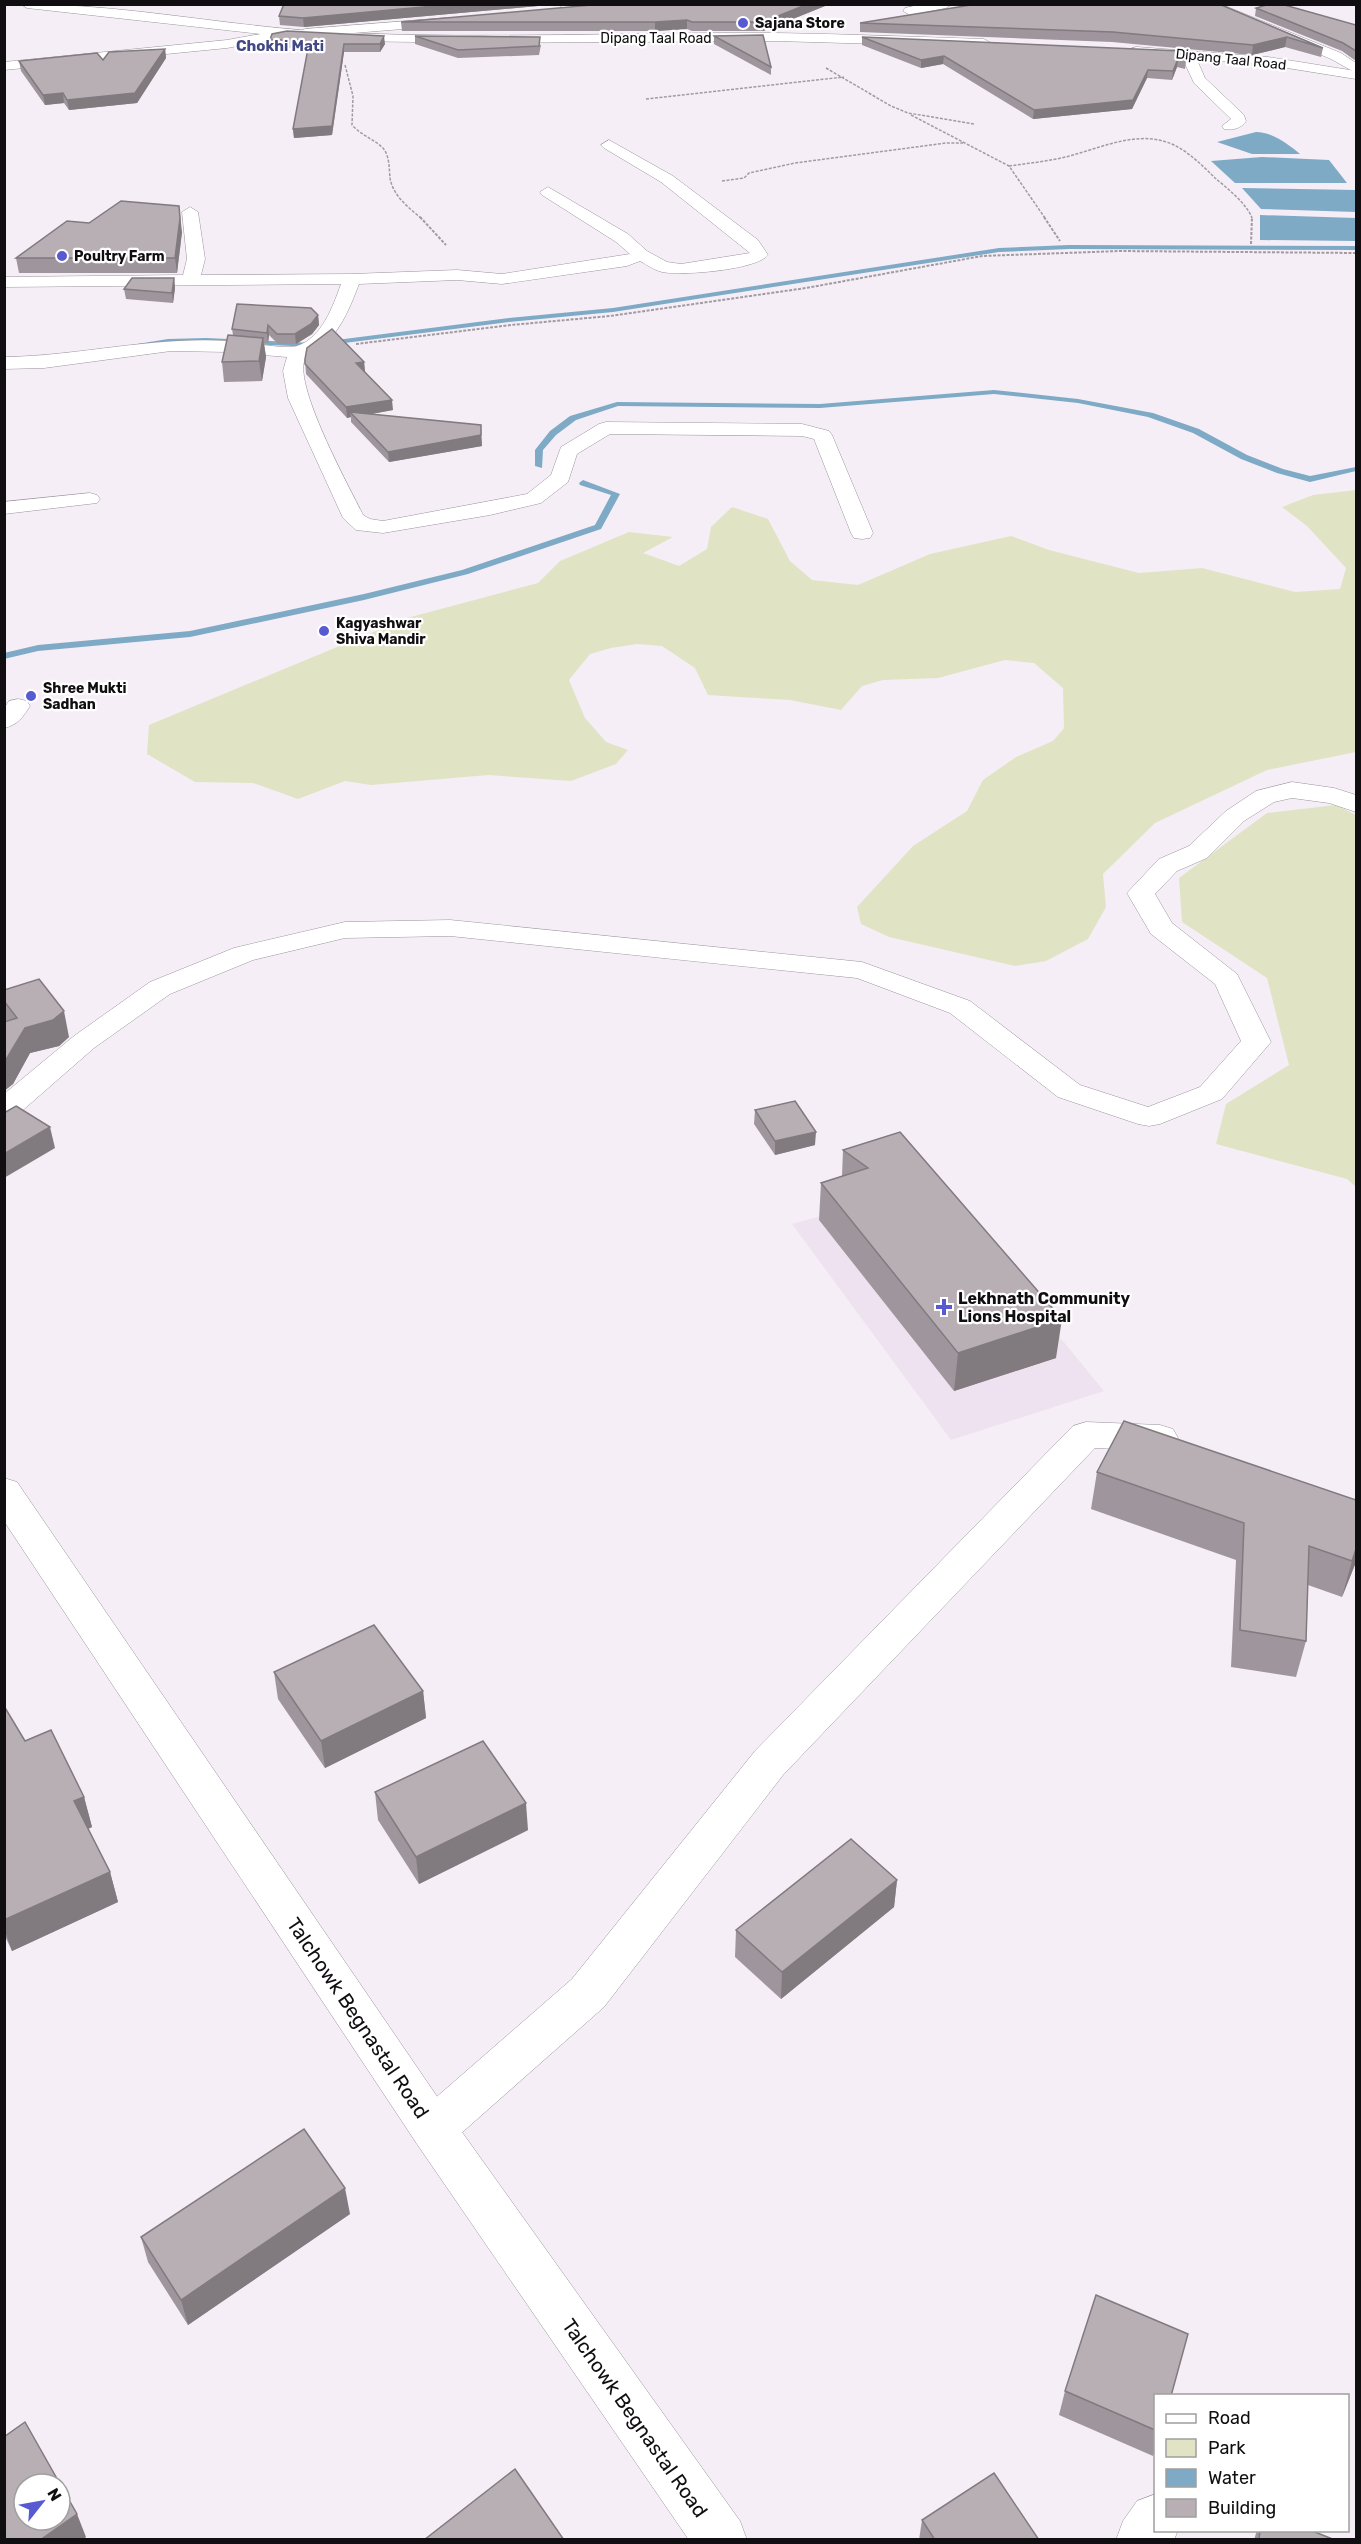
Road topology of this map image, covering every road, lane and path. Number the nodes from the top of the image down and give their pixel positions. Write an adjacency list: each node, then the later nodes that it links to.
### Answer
1 (27, 4): 4 (street, Dipang Taal Road)
2 (946, 4): 6 (street)
3 (1207, 4): 17 (street)
4 (61, 7): 9 (street, Dipang Taal Road)
5 (575, 8): 7 (street)
6 (910, 11)
7 (550, 12)
8 (458, 21): 10 (street)
9 (288, 33): 10 (street, Dipang Taal Road); 16 (street)
10 (305, 33): 11 (street, Dipang Taal Road)
11 (349, 37): 12 (street, Dipang Taal Road); 34 (path)
12 (776, 37): 13 (street, Dipang Taal Road); 19 (path)
13 (993, 43)
14 (1119, 50): 15 (street, Dipang Taal Road)
15 (1187, 53): 18 (street, Dipang Taal Road); 23 (street)
16 (4, 66)
17 (1356, 69)
18 (1356, 75)
19 (844, 77): 20 (path); 21 (path)
20 (646, 99)
21 (908, 113): 22 (path); 24 (path)
22 (974, 124)
23 (1229, 126)
24 (963, 143): 26 (path); 27 (path)
25 (609, 145): 27 (street)
26 (1009, 166): 30 (path); 31 (path)
27 (679, 188): 33 (street)
28 (548, 192): 33 (street)
29 (190, 212): 35 (street)
30 (1060, 241)
31 (1251, 244)
32 (1356, 253): 38 (path)
33 (641, 255): 34 (street)
34 (476, 275): 36 (street)
35 (191, 279): 36 (street); 37 (street)
36 (352, 279): 38 (street)
37 (4, 282)
38 (309, 347): 39 (street); 42 (street)
39 (4, 363)
40 (90, 499): 41 (street)
41 (4, 508)
42 (862, 532)
43 (1356, 804): 44 (street)
44 (4, 1110)
45 (1192, 1447): 47 (street)
46 (4, 1491): 47 (street, Talchowk Begnastal Road)
47 (433, 2129): 49 (street, Talchowk Begnastal Road)
48 (1154, 2522): 50 (street)
49 (721, 2540)
50 (1143, 2540)

